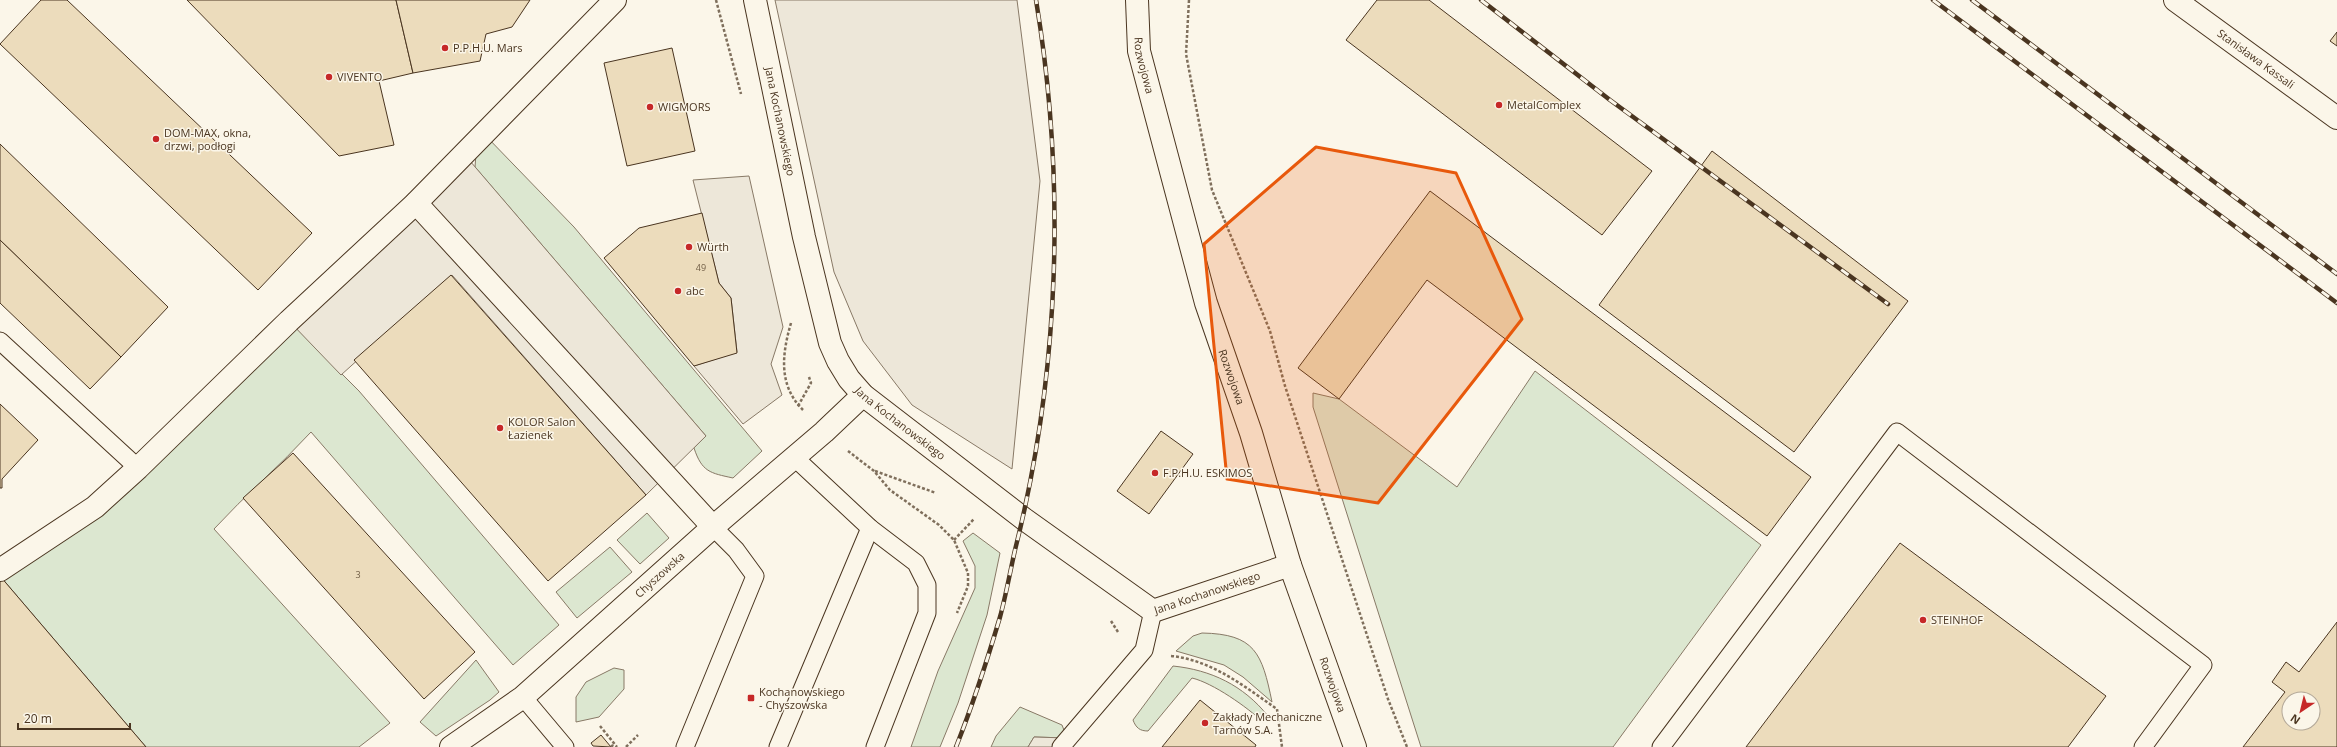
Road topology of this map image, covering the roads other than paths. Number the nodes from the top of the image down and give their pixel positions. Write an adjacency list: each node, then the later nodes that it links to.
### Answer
1 (615, 0): 6 (street)
2 (755, 0): 8 (street, Jana Kochanowskiego)
3 (1137, 0): 13 (street, Rozwojowa)
4 (2175, 0): 5 (street, Stanisława Kassali)
5 (2337, 118)
6 (416, 203): 10 (street); 11 (street)
7 (0, 342): 10 (lane)
8 (863, 394): 9 (street, Chyszowska); 15 (street, Jana Kochanowskiego)
9 (795, 458): 11 (street, Chyszowska); 12 (lane)
10 (138, 468): 14 (street)
11 (713, 527): 16 (street, Chyszowska); 19 (lane)
12 (870, 528): 20 (lane); 21 (lane)
13 (1290, 565): 15 (street, Jana Kochanowskiego); 23 (street, Rozwojowa)
14 (0, 570)
15 (1154, 611): 22 (lane)
16 (522, 697): 17 (street, Chyszowska); 18 (lane)
17 (451, 747)
18 (565, 747)
19 (685, 747)
20 (778, 747)
21 (875, 747)
22 (1061, 747)
23 (1356, 747)
24 (1662, 747): 25 (lane)
25 (2143, 747)

